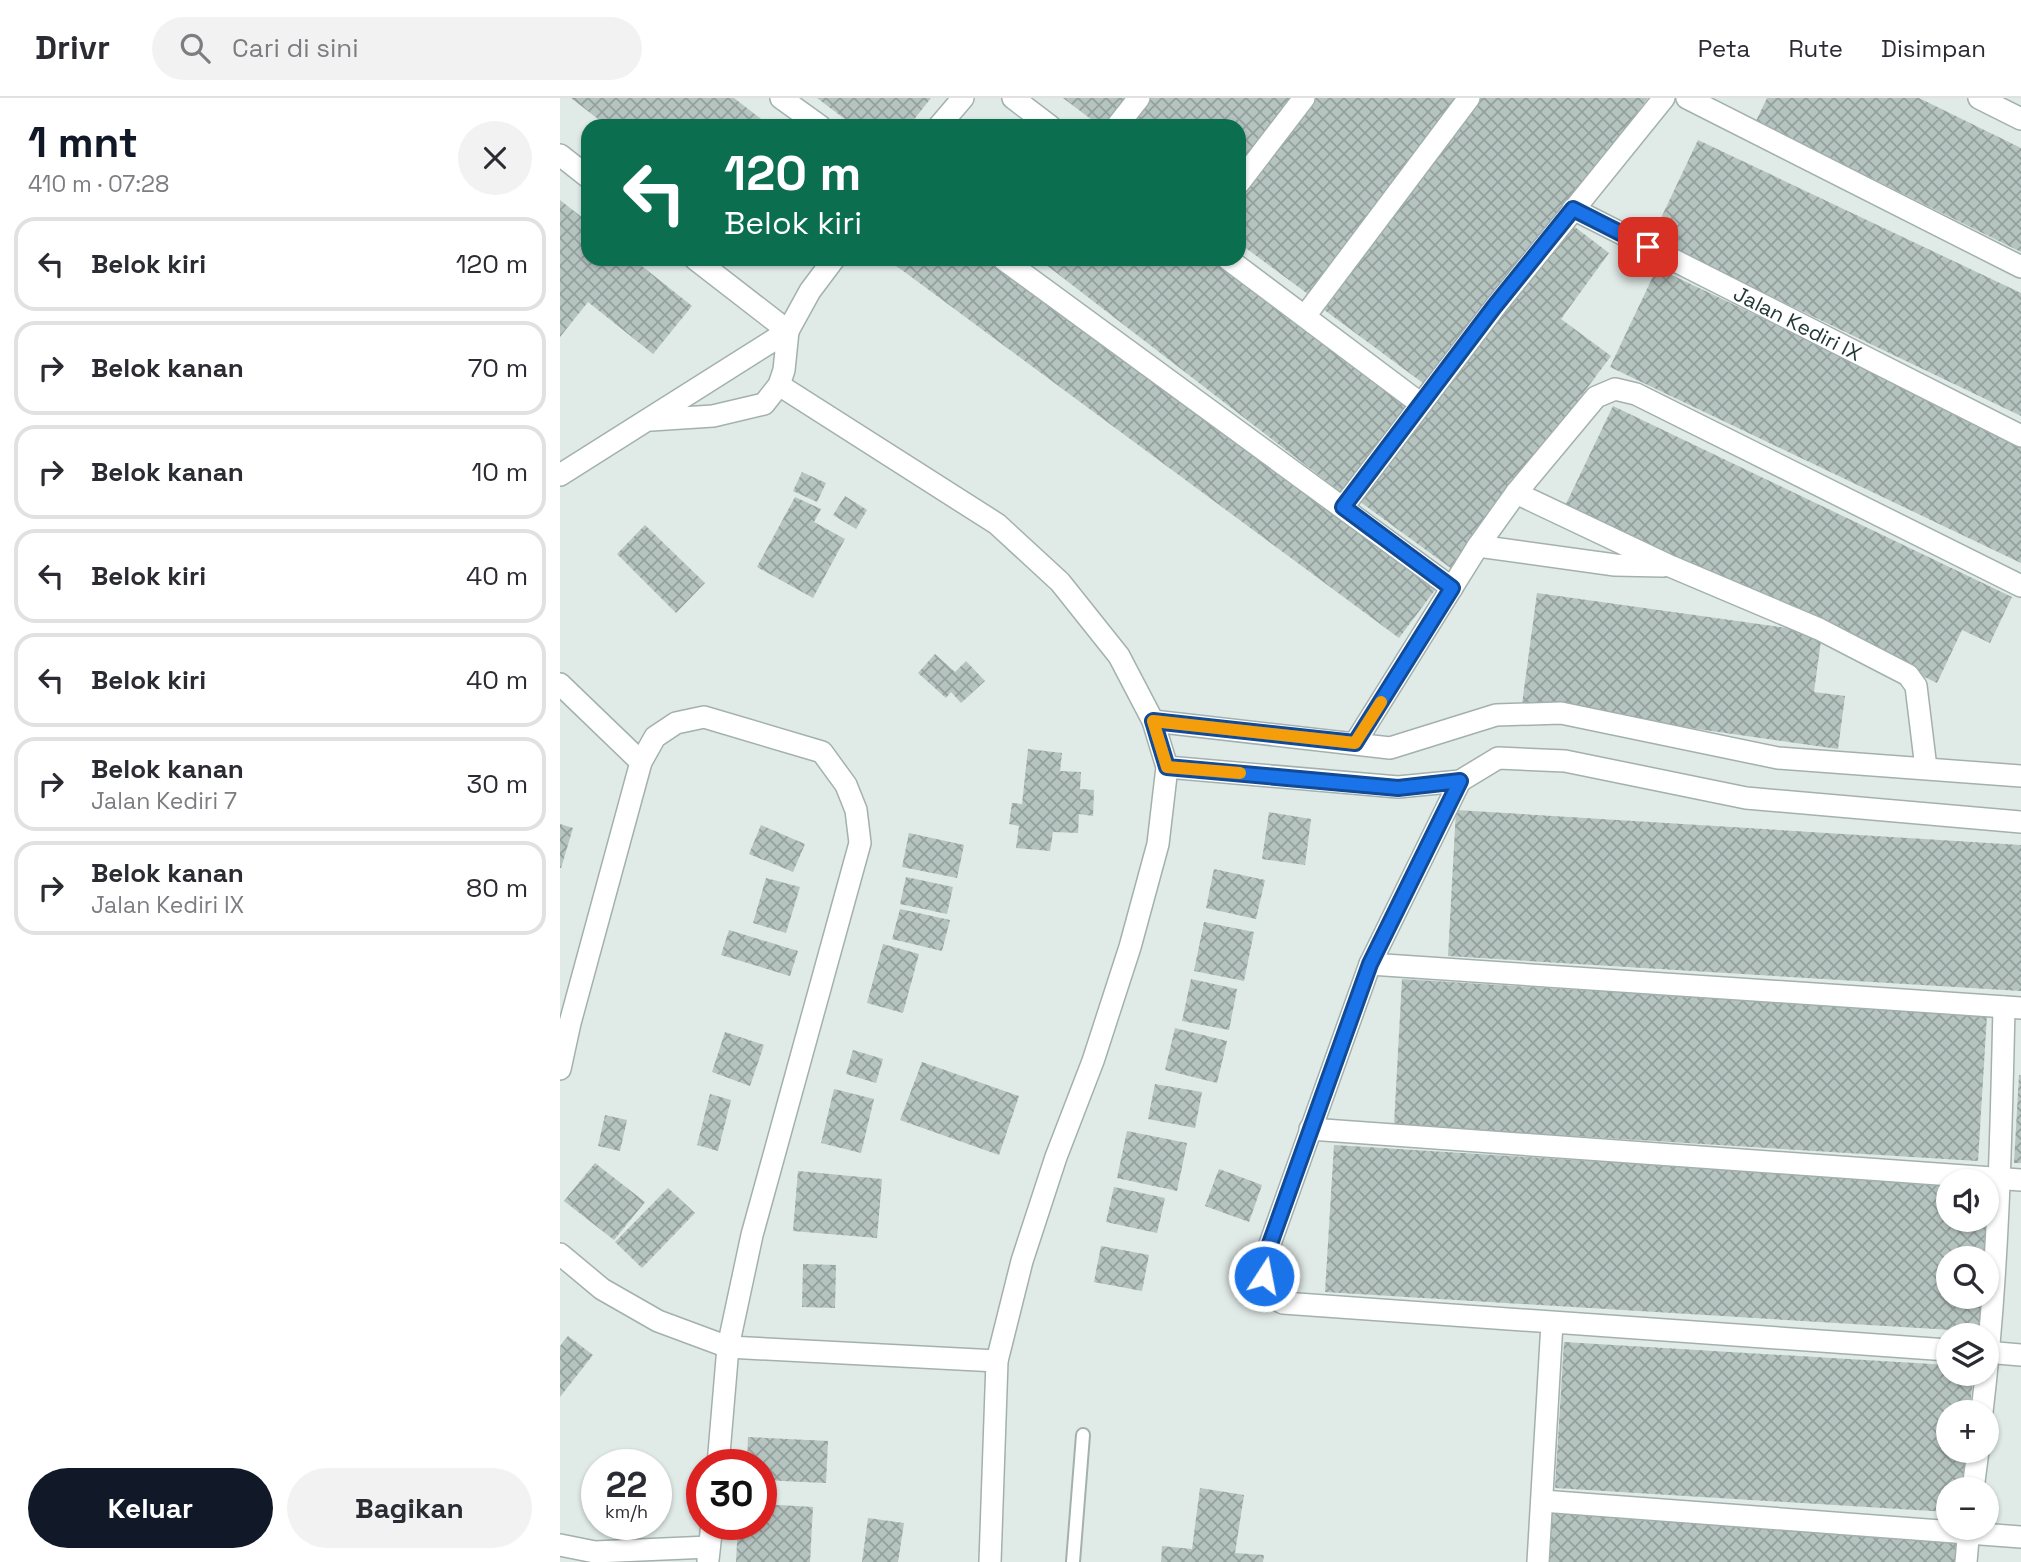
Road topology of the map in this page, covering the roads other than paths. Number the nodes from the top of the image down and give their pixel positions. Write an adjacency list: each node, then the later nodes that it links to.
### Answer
1 (782, 98): 10 (street)
2 (963, 98): 11 (street)
3 (1013, 98): 12 (street)
4 (1139, 98): 13 (street)
5 (1304, 98): 17 (street)
6 (1469, 98): 24 (street)
7 (1664, 98): 18 (street)
8 (1687, 98): 23 (street)
9 (1979, 98): 14 (street)
10 (810, 119)
11 (945, 119)
12 (1041, 119)
13 (1122, 119)
14 (2021, 119)
15 (560, 155): 16 (street)
16 (581, 172)
17 (1246, 174)
18 (1573, 209): 27 (street); 29 (street, Jalan Kediri IX)
19 (704, 266): 25 (street)
20 (829, 266): 25 (street)
21 (1013, 266): 32 (street)
22 (1237, 266): 24 (street)
23 (2021, 267)
24 (1305, 316): 27 (street)
25 (788, 331): 26 (street); 28 (street)
26 (779, 385): 28 (street); 38 (street)
27 (1421, 404): 32 (street)
28 (651, 420): 30 (street)
29 (2021, 436)
30 (560, 475)
31 (1516, 493): 33 (street); 34 (street); 35 (street)
32 (1343, 507): 36 (street)
33 (1478, 546): 34 (street); 36 (street)
34 (1670, 566): 42 (street)
35 (2021, 586)
36 (1452, 588): 39 (street)
37 (560, 684): 40 (street)
38 (1153, 721): 39 (street); 41 (street)
39 (1355, 743): 42 (street)
40 (641, 762): 48 (street); 54 (street)
41 (1167, 767): 44 (street); 58 (street)
42 (1926, 768): 43 (street)
43 (2021, 776)
44 (1460, 781): 45 (street); 46 (street)
45 (2021, 822)
46 (1370, 964): 47 (street); 49 (street)
47 (2013, 1007): 50 (street)
48 (560, 1069)
49 (1310, 1129): 50 (street); 52 (street)
50 (2011, 1179): 53 (street)
51 (560, 1254): 54 (street)
52 (1552, 1323): 55 (street); 61 (street)
53 (1991, 1323)
54 (728, 1347): 58 (street); 60 (street)
55 (1936, 1349)
56 (1999, 1354): 57 (street)
57 (2021, 1355)
58 (997, 1361): 68 (street)
59 (1083, 1435): 69 (lane)
60 (719, 1449)
61 (1542, 1501): 62 (street); 70 (street)
62 (1936, 1529)
63 (1999, 1535): 64 (street)
64 (2021, 1537)
65 (1967, 1540): 71 (street)
66 (560, 1545): 67 (street)
67 (709, 1555)
68 (990, 1562)
69 (1073, 1562)
70 (1538, 1562)
71 (1966, 1562)

